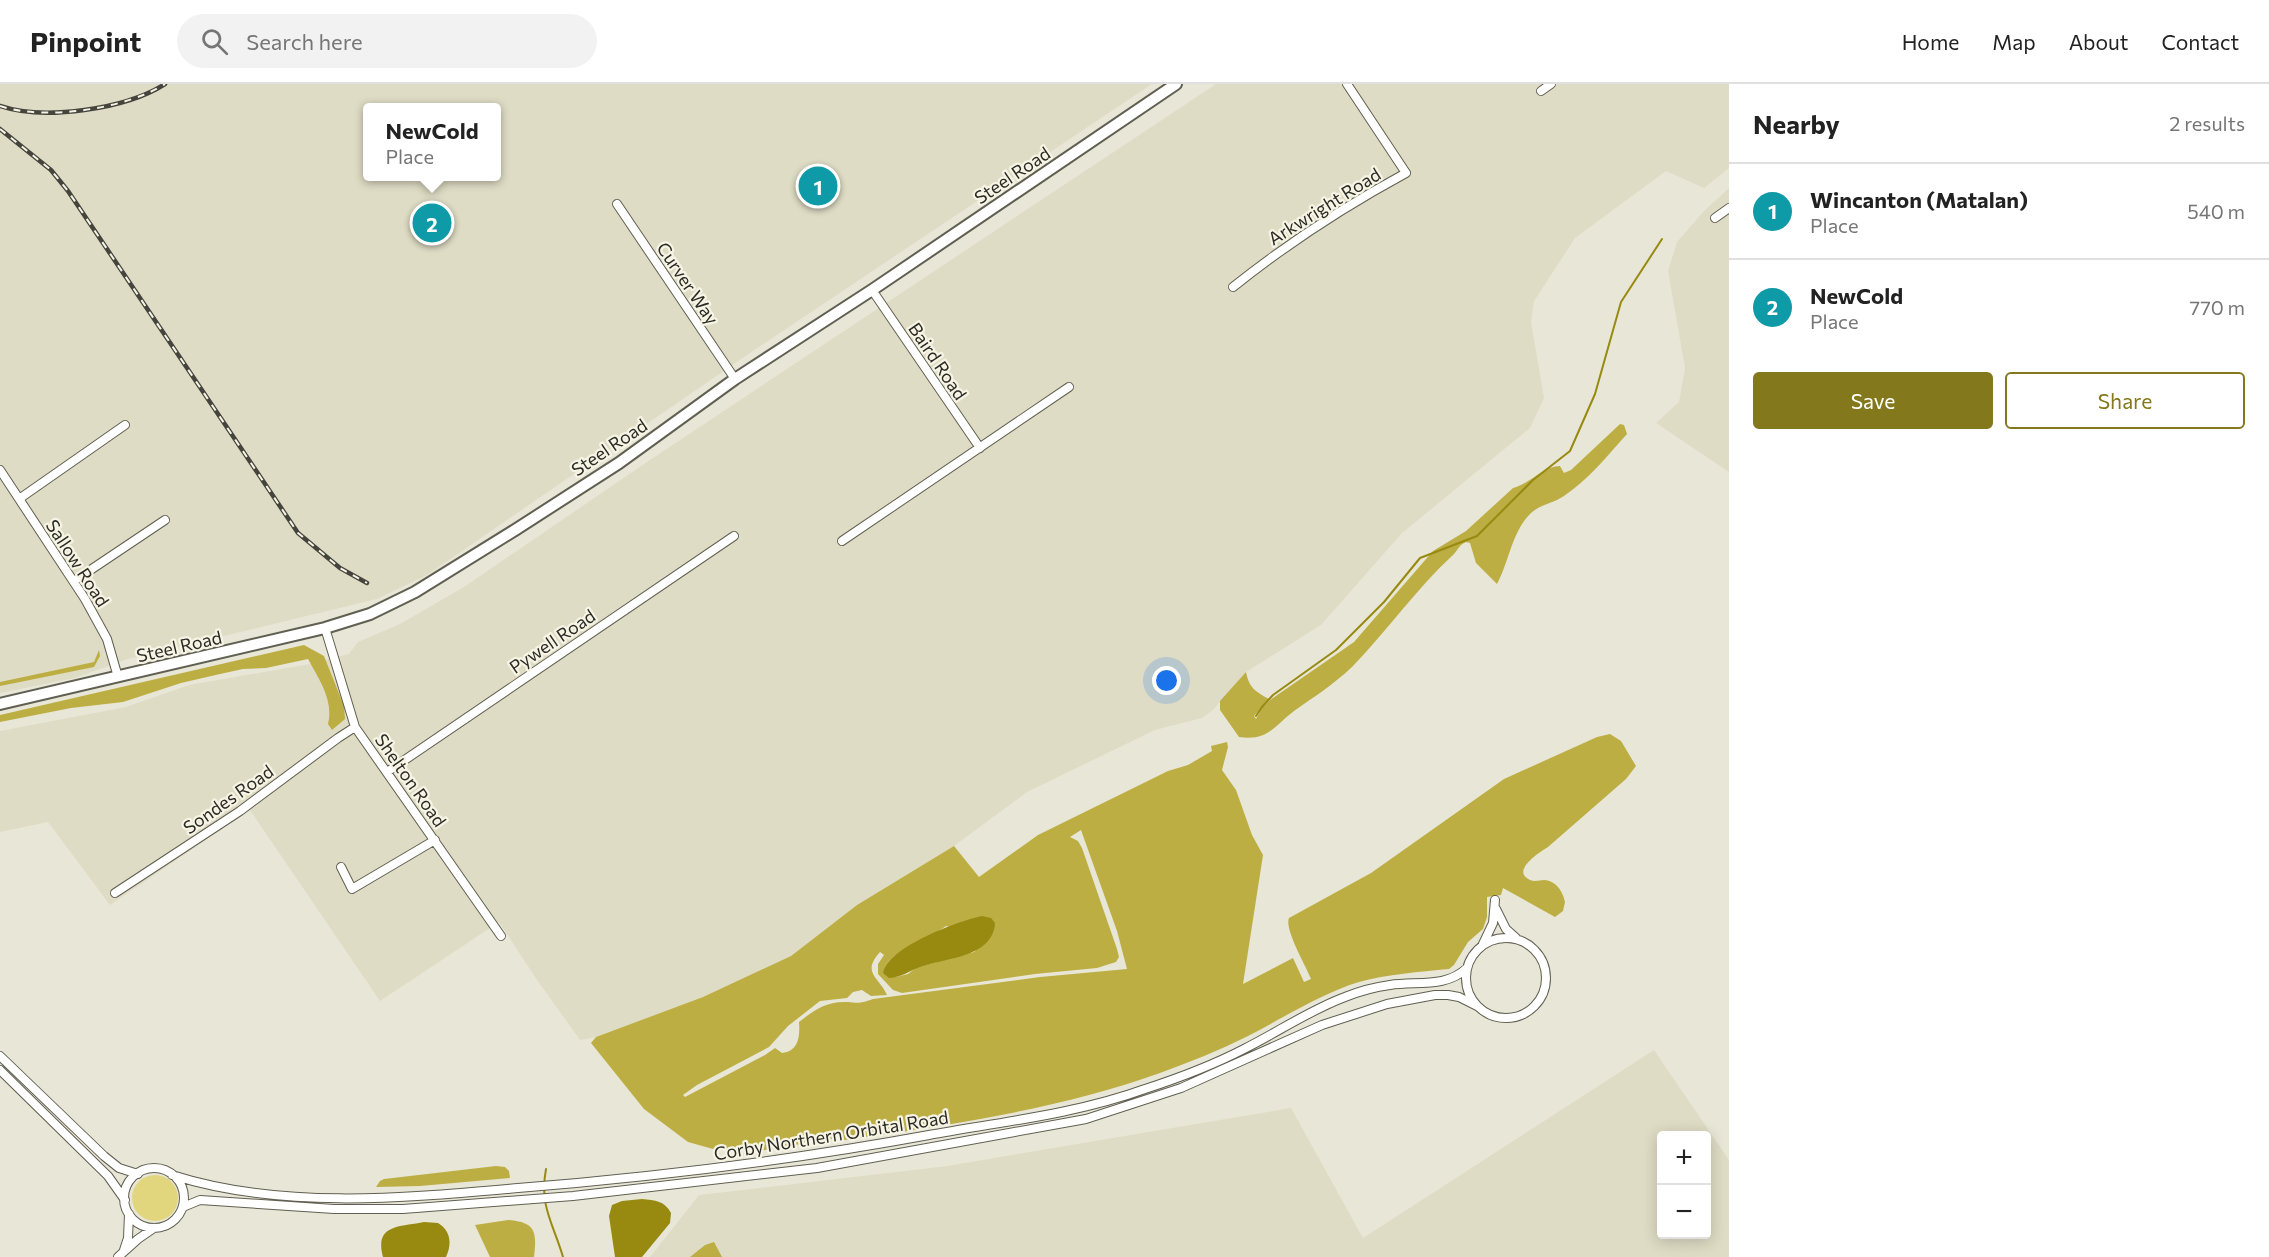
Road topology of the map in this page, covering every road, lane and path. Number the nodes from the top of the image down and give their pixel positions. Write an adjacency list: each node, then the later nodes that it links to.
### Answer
1 (1176, 84): 9 (main road, Steel Road)
2 (1347, 84): 8 (street, Arkwright Road)
3 (1551, 84): 4 (street)
4 (1541, 91)
5 (617, 204): 10 (street, Curver Way)
6 (1729, 208): 7 (street)
7 (1715, 218)
8 (1233, 287)
9 (872, 290): 10 (main road, Steel Road); 13 (street, Baird Road)
10 (735, 379): 20 (main road, Steel Road)
11 (1069, 387): 13 (street)
12 (125, 425): 15 (street)
13 (980, 448): 18 (street)
14 (0, 470): 15 (street, Sallow Road)
15 (19, 499): 19 (street, Sallow Road)
16 (165, 520): 19 (street)
17 (734, 536): 24 (street, Pywell Road)
18 (842, 541)
19 (74, 581): 21 (street, Sallow Road)
20 (325, 628): 21 (main road, Steel Road); 23 (street, Shelton Road)
21 (118, 677): 22 (main road, Steel Road)
22 (0, 704)
23 (355, 727): 24 (street, Shelton Road); 27 (street, Sondes Road)
24 (387, 772): 25 (street, Shelton Road)
25 (435, 840): 26 (street); 28 (street, Shelton Road)
26 (341, 867)
27 (115, 893)
28 (501, 936)
29 (1516, 938): 30 (street); 30 (street); 32 (street)
30 (1482, 945): 31 (street)
31 (1467, 969): 32 (street); 36 (street, Corby Northern Orbital Road)
32 (1477, 1006): 38 (street, Corby Northern Orbital Road)
33 (0, 1056): 35 (street)
34 (0, 1070): 37 (street)
35 (138, 1174): 36 (street); 37 (street)
36 (172, 1175): 38 (street)
37 (125, 1200): 39 (street)
38 (183, 1207): 40 (street)
39 (129, 1214): 40 (street); 41 (street)
40 (155, 1228): 41 (street)
41 (120, 1254)

